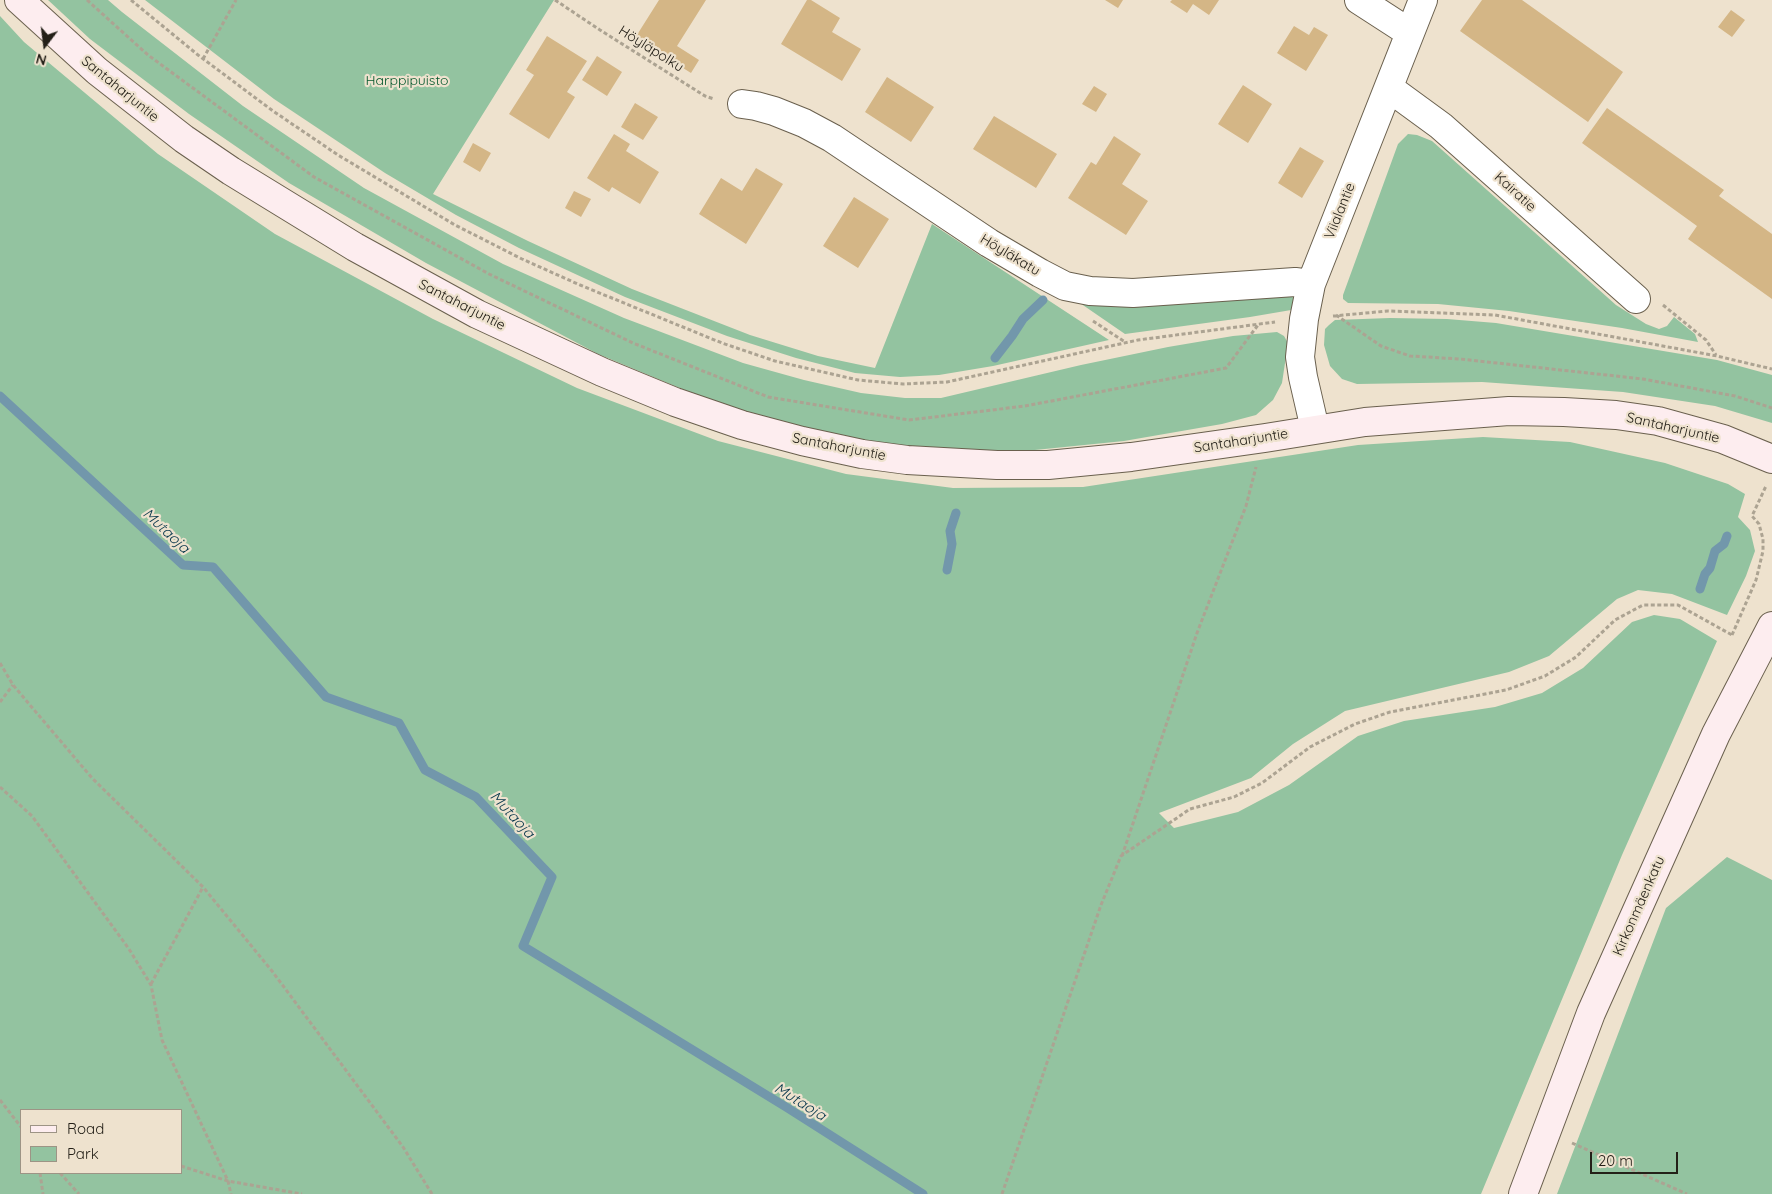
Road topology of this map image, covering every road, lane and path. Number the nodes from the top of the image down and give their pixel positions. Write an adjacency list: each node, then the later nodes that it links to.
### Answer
1 (19, 0): 21 (main road, Santaharjuntie)
2 (87, 0): 16 (path)
3 (131, 0): 9 (path)
4 (236, 0): 9 (path)
5 (555, 0): 11 (path, Höyläpolku)
6 (1358, 0): 8 (street)
7 (1423, 0): 8 (street, Viialantie)
8 (1410, 33): 10 (street, Viialantie)
9 (203, 59): 16 (path)
10 (1390, 88): 12 (street, Viialantie); 13 (street, Kairatie)
11 (742, 104): 12 (street, Höyläkatu)
12 (1311, 284): 15 (street, Viialantie)
13 (1647, 300): 17 (path)
14 (1336, 315): 15 (path); 17 (path); 19 (path)
15 (1304, 319): 16 (path); 20 (street, Viialantie)
16 (1259, 324)
17 (1717, 356): 18 (path)
18 (1772, 369)
19 (1772, 408)
20 (1315, 429): 21 (main road, Santaharjuntie); 22 (main road, Santaharjuntie)
21 (1266, 438): 29 (path)
22 (1772, 459)
23 (1772, 626): 34 (main road, Kirkonmäenkatu)
24 (1732, 635): 29 (path)
25 (0, 663): 26 (path)
26 (13, 685): 27 (path); 30 (path)
27 (0, 702)
28 (0, 786): 31 (path)
29 (1122, 856): 44 (path)
30 (203, 887): 31 (path); 43 (path)
31 (151, 985): 38 (path)
32 (0, 1100): 33 (path)
33 (20, 1126)
34 (1546, 1133): 45 (main road, Kirkonmäenkatu); 46 (path)
35 (182, 1166): 38 (path)
36 (40, 1174): 39 (path)
37 (61, 1174): 40 (path)
38 (228, 1181): 41 (path); 42 (path)
39 (43, 1194)
40 (79, 1194)
41 (231, 1194)
42 (302, 1194)
43 (432, 1194)
44 (1002, 1194)
45 (1523, 1194)
46 (1687, 1194)

